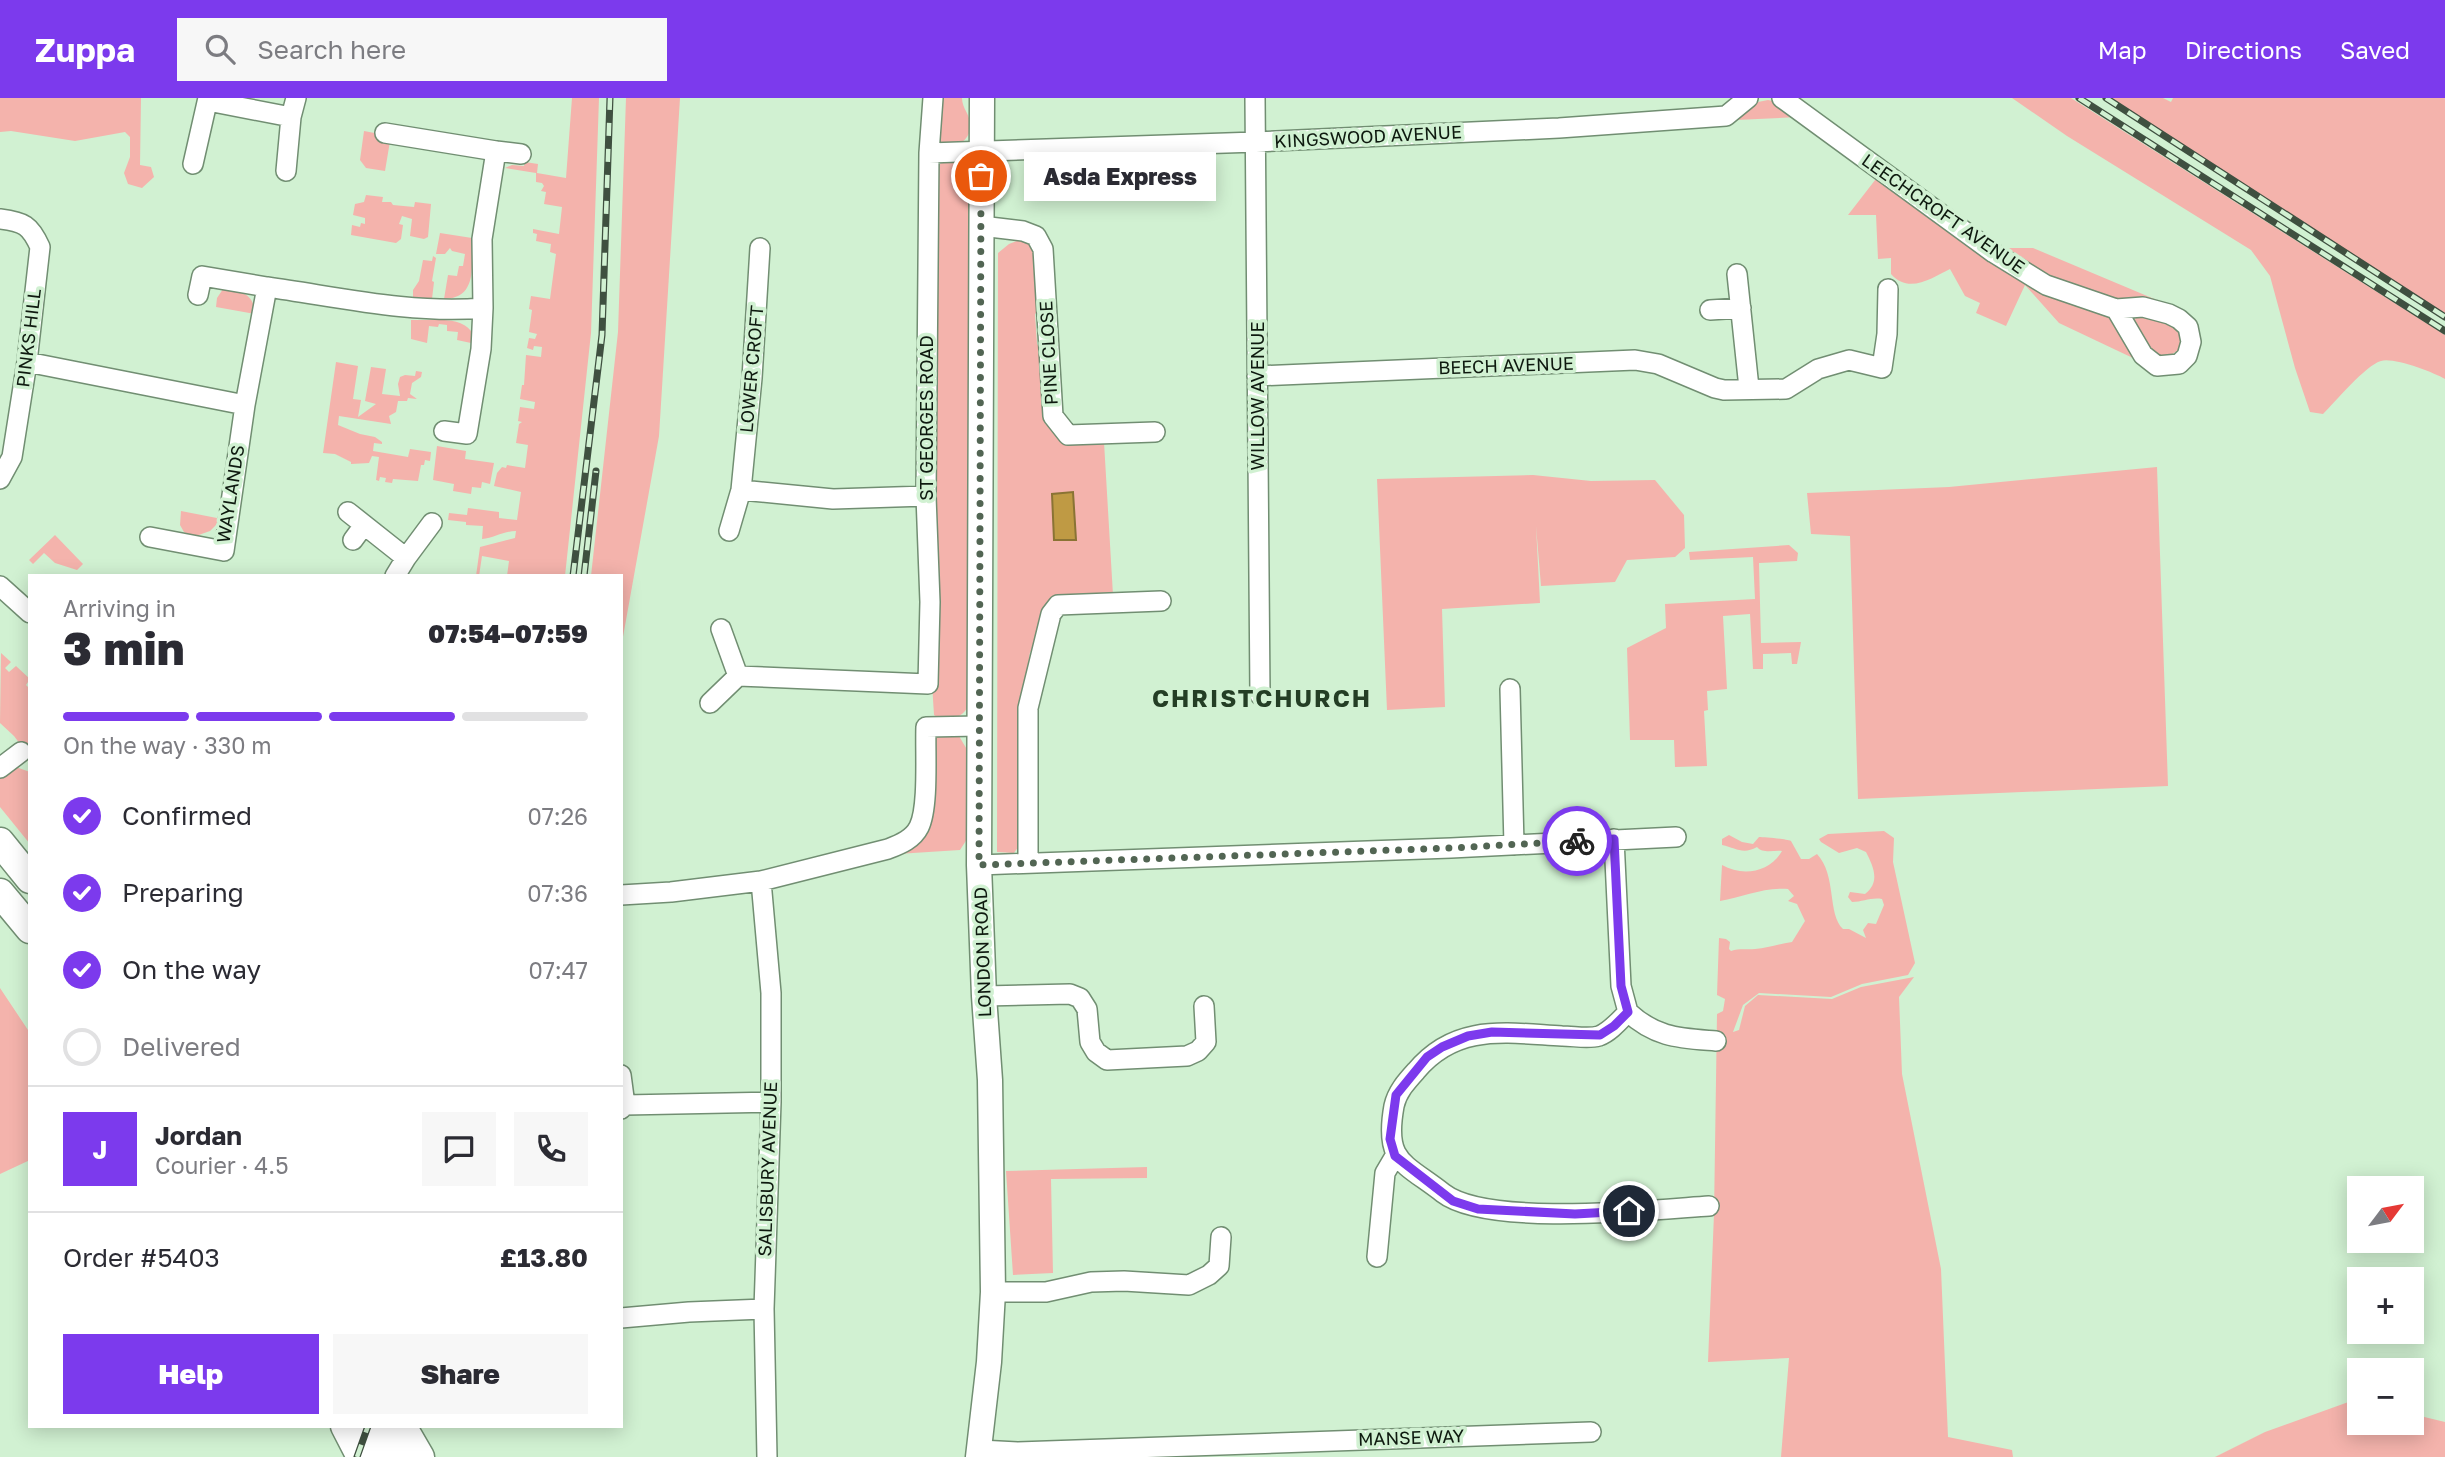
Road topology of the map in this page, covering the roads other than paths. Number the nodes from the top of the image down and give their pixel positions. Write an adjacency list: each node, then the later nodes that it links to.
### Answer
1 (933, 98): 12 (street, ST GEORGES ROAD)
2 (982, 98): 11 (main road, LONDON ROAD)
3 (1255, 98): 9 (street, WILLOW AVENUE)
4 (1748, 98): 9 (street, KINGSWOOD AVENUE)
5 (1782, 98): 25 (street, LEECHCROFT AVENUE)
6 (208, 100): 7 (street); 14 (street)
7 (294, 108): 15 (street)
8 (385, 133): 10 (street)
9 (1256, 142): 11 (street, KINGSWOOD AVENUE); 28 (street, WILLOW AVENUE)
10 (496, 151): 13 (street); 24 (street)
11 (981, 151): 12 (street); 17 (main road, LONDON ROAD)
12 (929, 153): 35 (street, ST GEORGES ROAD)
13 (521, 154)
14 (193, 164)
15 (286, 171)
16 (0, 219): 27 (street, PINKS HILL)
17 (981, 226): 32 (street, PINE CLOSE); 50 (main road, LONDON ROAD)
18 (761, 248): 34 (street, LOWER CROFT)
19 (1737, 274): 23 (street)
20 (267, 287): 22 (street); 24 (street); 30 (street, WAYLANDS)
21 (1888, 289): 29 (street, BEECH AVENUE)
22 (198, 295)
23 (1741, 307): 26 (street); 29 (street)
24 (483, 308): 31 (street)
25 (2116, 309)
26 (1710, 310)
27 (27, 362): 30 (street); 33 (street, PINKS HILL)
28 (1257, 376): 29 (street, BEECH AVENUE); 48 (street, WILLOW AVENUE)
29 (1749, 388)
30 (245, 405): 39 (street, WAYLANDS)
31 (444, 431)
32 (1155, 432)
33 (0, 479)
34 (741, 490): 35 (street); 38 (street, LOWER CROFT)
35 (926, 496): 46 (street, ST GEORGES ROAD)
36 (348, 512): 40 (street)
37 (432, 523): 40 (street)
38 (729, 531)
39 (149, 537)
40 (406, 558): 41 (street)
41 (396, 574)
42 (0, 586): 44 (street)
43 (1161, 601): 57 (street)
44 (28, 611)
45 (721, 629): 46 (street)
46 (738, 676): 49 (street)
47 (1510, 689): 56 (street)
48 (1260, 695)
49 (710, 703)
50 (979, 726): 58 (main road, LONDON ROAD); 60 (street)
51 (20, 752): 52 (street)
52 (0, 768)
53 (1676, 837): 54 (street)
54 (1614, 839): 56 (street); 66 (street)
55 (0, 842): 59 (highway)
56 (1514, 845): 57 (street)
57 (1028, 863): 58 (street)
58 (979, 865): 64 (main road, LONDON ROAD)
59 (28, 877)
60 (761, 881): 62 (street); 68 (street, SALISBURY AVENUE)
61 (0, 893): 63 (highway)
62 (623, 895)
63 (28, 927)
64 (984, 996): 65 (street); 74 (main road, LONDON ROAD)
65 (1204, 1006)
66 (1628, 1012): 67 (street); 70 (street)
67 (1716, 1041)
68 (771, 1102): 69 (street); 75 (street, SALISBURY AVENUE)
69 (623, 1107)
70 (1395, 1156): 71 (street); 73 (street)
71 (1709, 1206)
72 (1221, 1237): 74 (street)
73 (1377, 1257)
74 (993, 1292): 81 (main road, LONDON ROAD)
75 (764, 1309): 76 (street); 85 (street, SALISBURY AVENUE)
76 (623, 1318)
77 (346, 1428): 82 (highway)
78 (373, 1428): 83 (highway)
79 (403, 1428): 84 (highway)
80 (1591, 1432): 81 (street, MANSE WAY)
81 (979, 1453)
82 (361, 1457)
83 (390, 1457)
84 (420, 1457)
85 (767, 1457)

